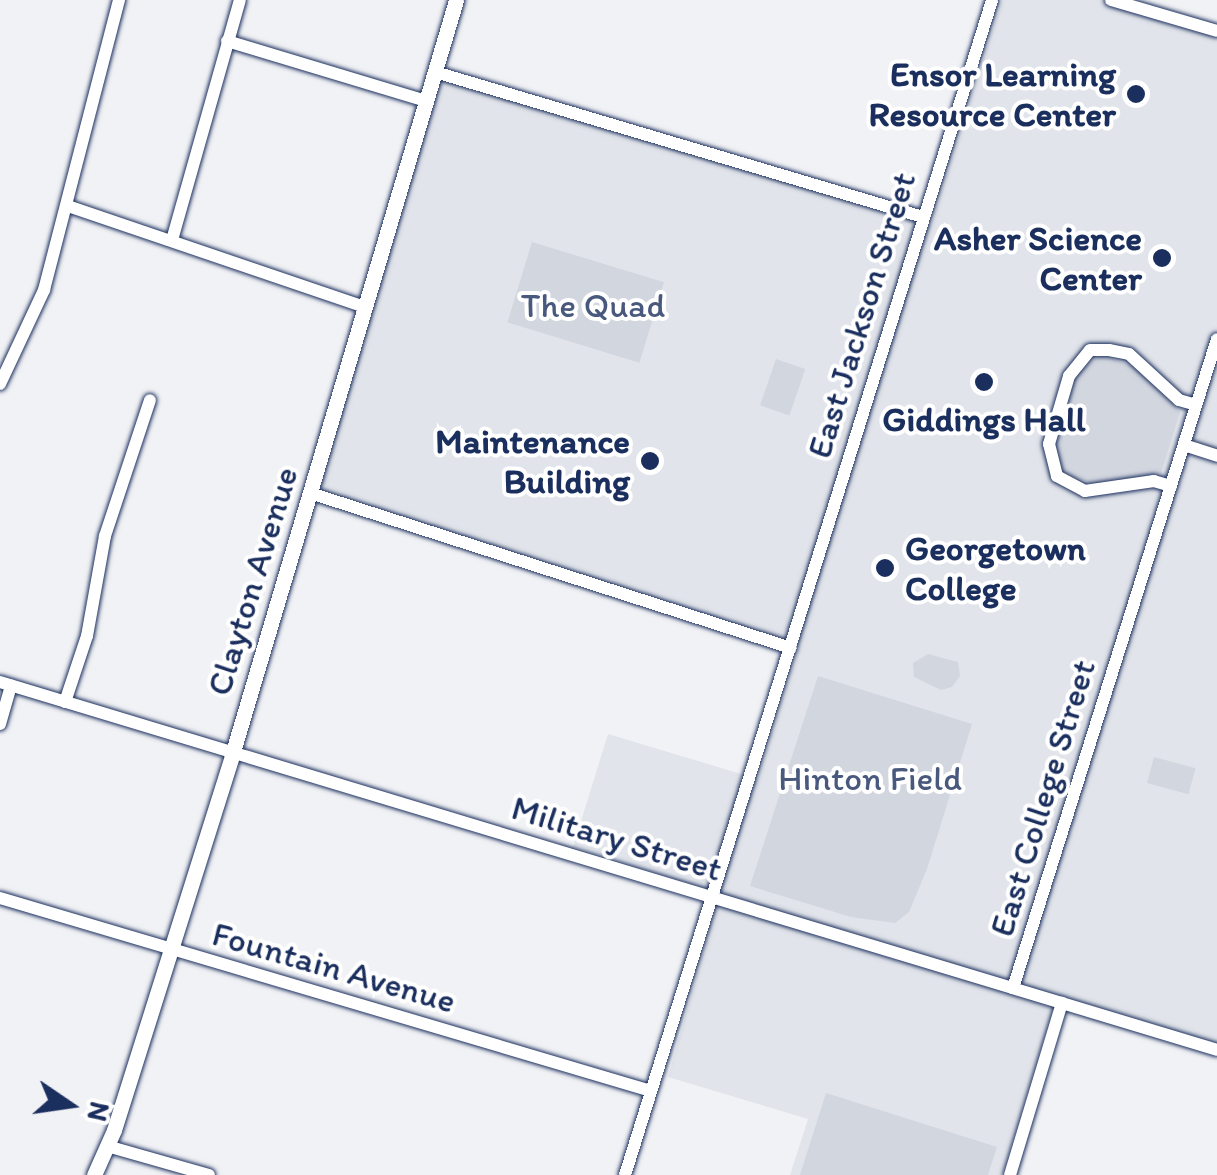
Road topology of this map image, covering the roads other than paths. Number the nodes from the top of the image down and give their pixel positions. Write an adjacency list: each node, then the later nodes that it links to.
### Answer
1 (118, 0): 10 (street)
2 (240, 0): 7 (street)
3 (456, 0): 8 (street, Clayton Avenue)
4 (992, 0): 11 (street, East Jackson Street)
5 (1111, 0): 6 (street)
6 (1217, 31)
7 (228, 41): 9 (street); 12 (street)
8 (434, 72): 9 (street, Clayton Avenue); 11 (street)
9 (426, 101): 13 (street, Clayton Avenue)
10 (68, 206): 12 (street); 15 (street)
11 (923, 217): 22 (street, East Jackson Street)
12 (172, 240): 13 (street)
13 (364, 307): 21 (street, Clayton Avenue)
14 (1217, 339): 17 (street, East College Street)
15 (0, 384)
16 (150, 400): 24 (street)
17 (1196, 405): 18 (street, East College Street); 20 (street)
18 (1184, 446): 19 (street); 20 (street, East College Street)
19 (1217, 456)
20 (1171, 486): 30 (street, East College Street)
21 (310, 493): 22 (street); 26 (street, Clayton Avenue)
22 (790, 648): 28 (street, East Jackson Street)
23 (6, 684): 24 (street, Military Street); 25 (street)
24 (65, 702): 26 (street, Military Street)
25 (0, 724)
26 (232, 755): 28 (street, Military Street); 29 (street, Clayton Avenue)
27 (0, 898): 29 (street, Fountain Avenue)
28 (712, 898): 30 (street, Military Street); 33 (street, East Jackson Street)
29 (168, 949): 33 (street, Fountain Avenue); 34 (street, Clayton Avenue)
30 (1014, 988): 31 (street, Military Street)
31 (1062, 1003): 32 (street, Military Street); 38 (street)
32 (1217, 1050)
33 (652, 1092): 37 (street, East Jackson Street)
34 (107, 1146): 35 (street, Clayton Avenue); 36 (street)
35 (94, 1175)
36 (209, 1175)
37 (625, 1175)
38 (1010, 1175)

